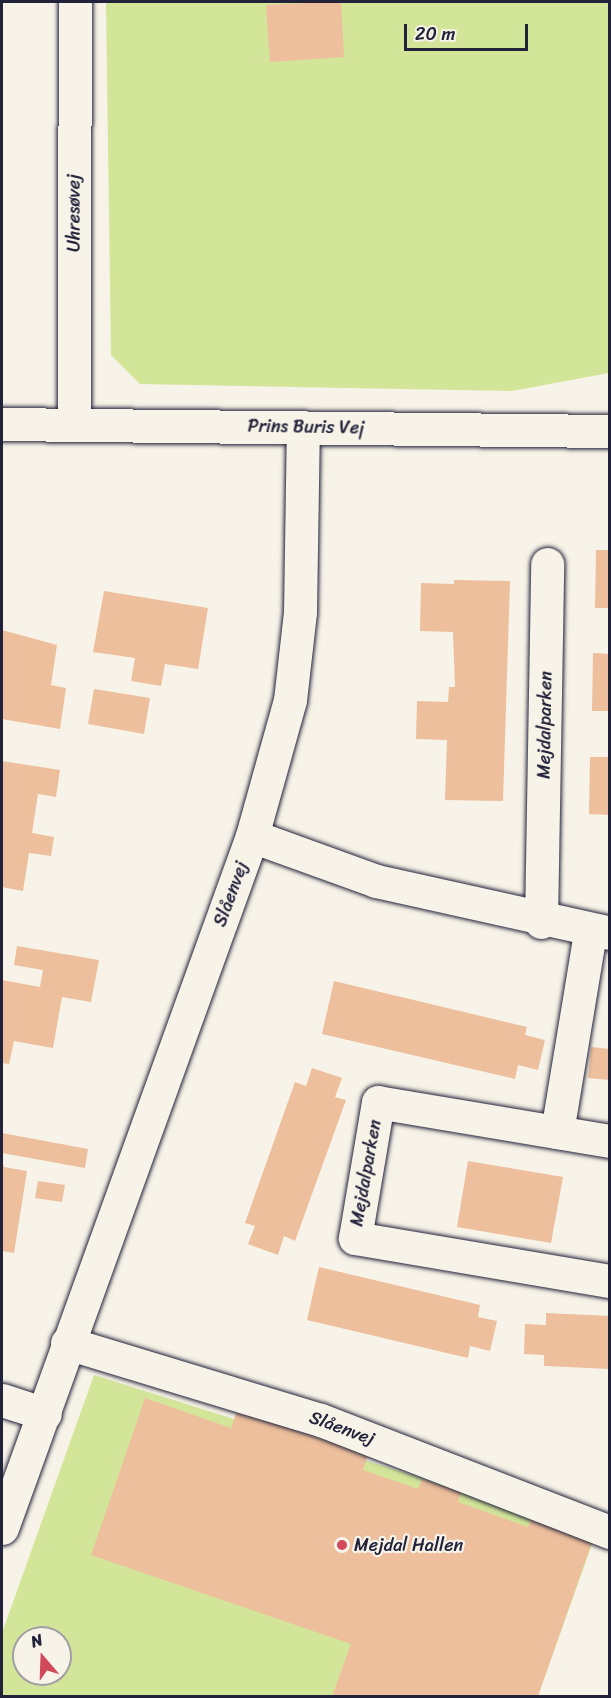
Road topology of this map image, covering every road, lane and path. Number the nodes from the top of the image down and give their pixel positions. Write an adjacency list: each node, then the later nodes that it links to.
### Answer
1 (75, 2): 3 (street, Uhresøvej)
2 (2, 424): 3 (street, Prins Buris Vej)
3 (74, 425): 4 (street, Prins Buris Vej)
4 (303, 427): 5 (street, Prins Buris Vej); 7 (street, Slåenvej)
5 (609, 431)
6 (547, 564): 8 (street, Mejdalparken)
7 (252, 836): 8 (street); 13 (street, Slåenvej)
8 (541, 922): 9 (street)
9 (600, 932): 10 (street)
10 (557, 1132): 11 (street, Mejdalparken); 12 (street, Mejdalparken)
11 (609, 1141)
12 (609, 1281)
13 (68, 1343): 15 (street, Slåenvej); 17 (street, Slåenvej)
14 (2, 1400): 15 (street)
15 (45, 1414): 16 (street, Slåenvej)
16 (2, 1528)
17 (609, 1532)

